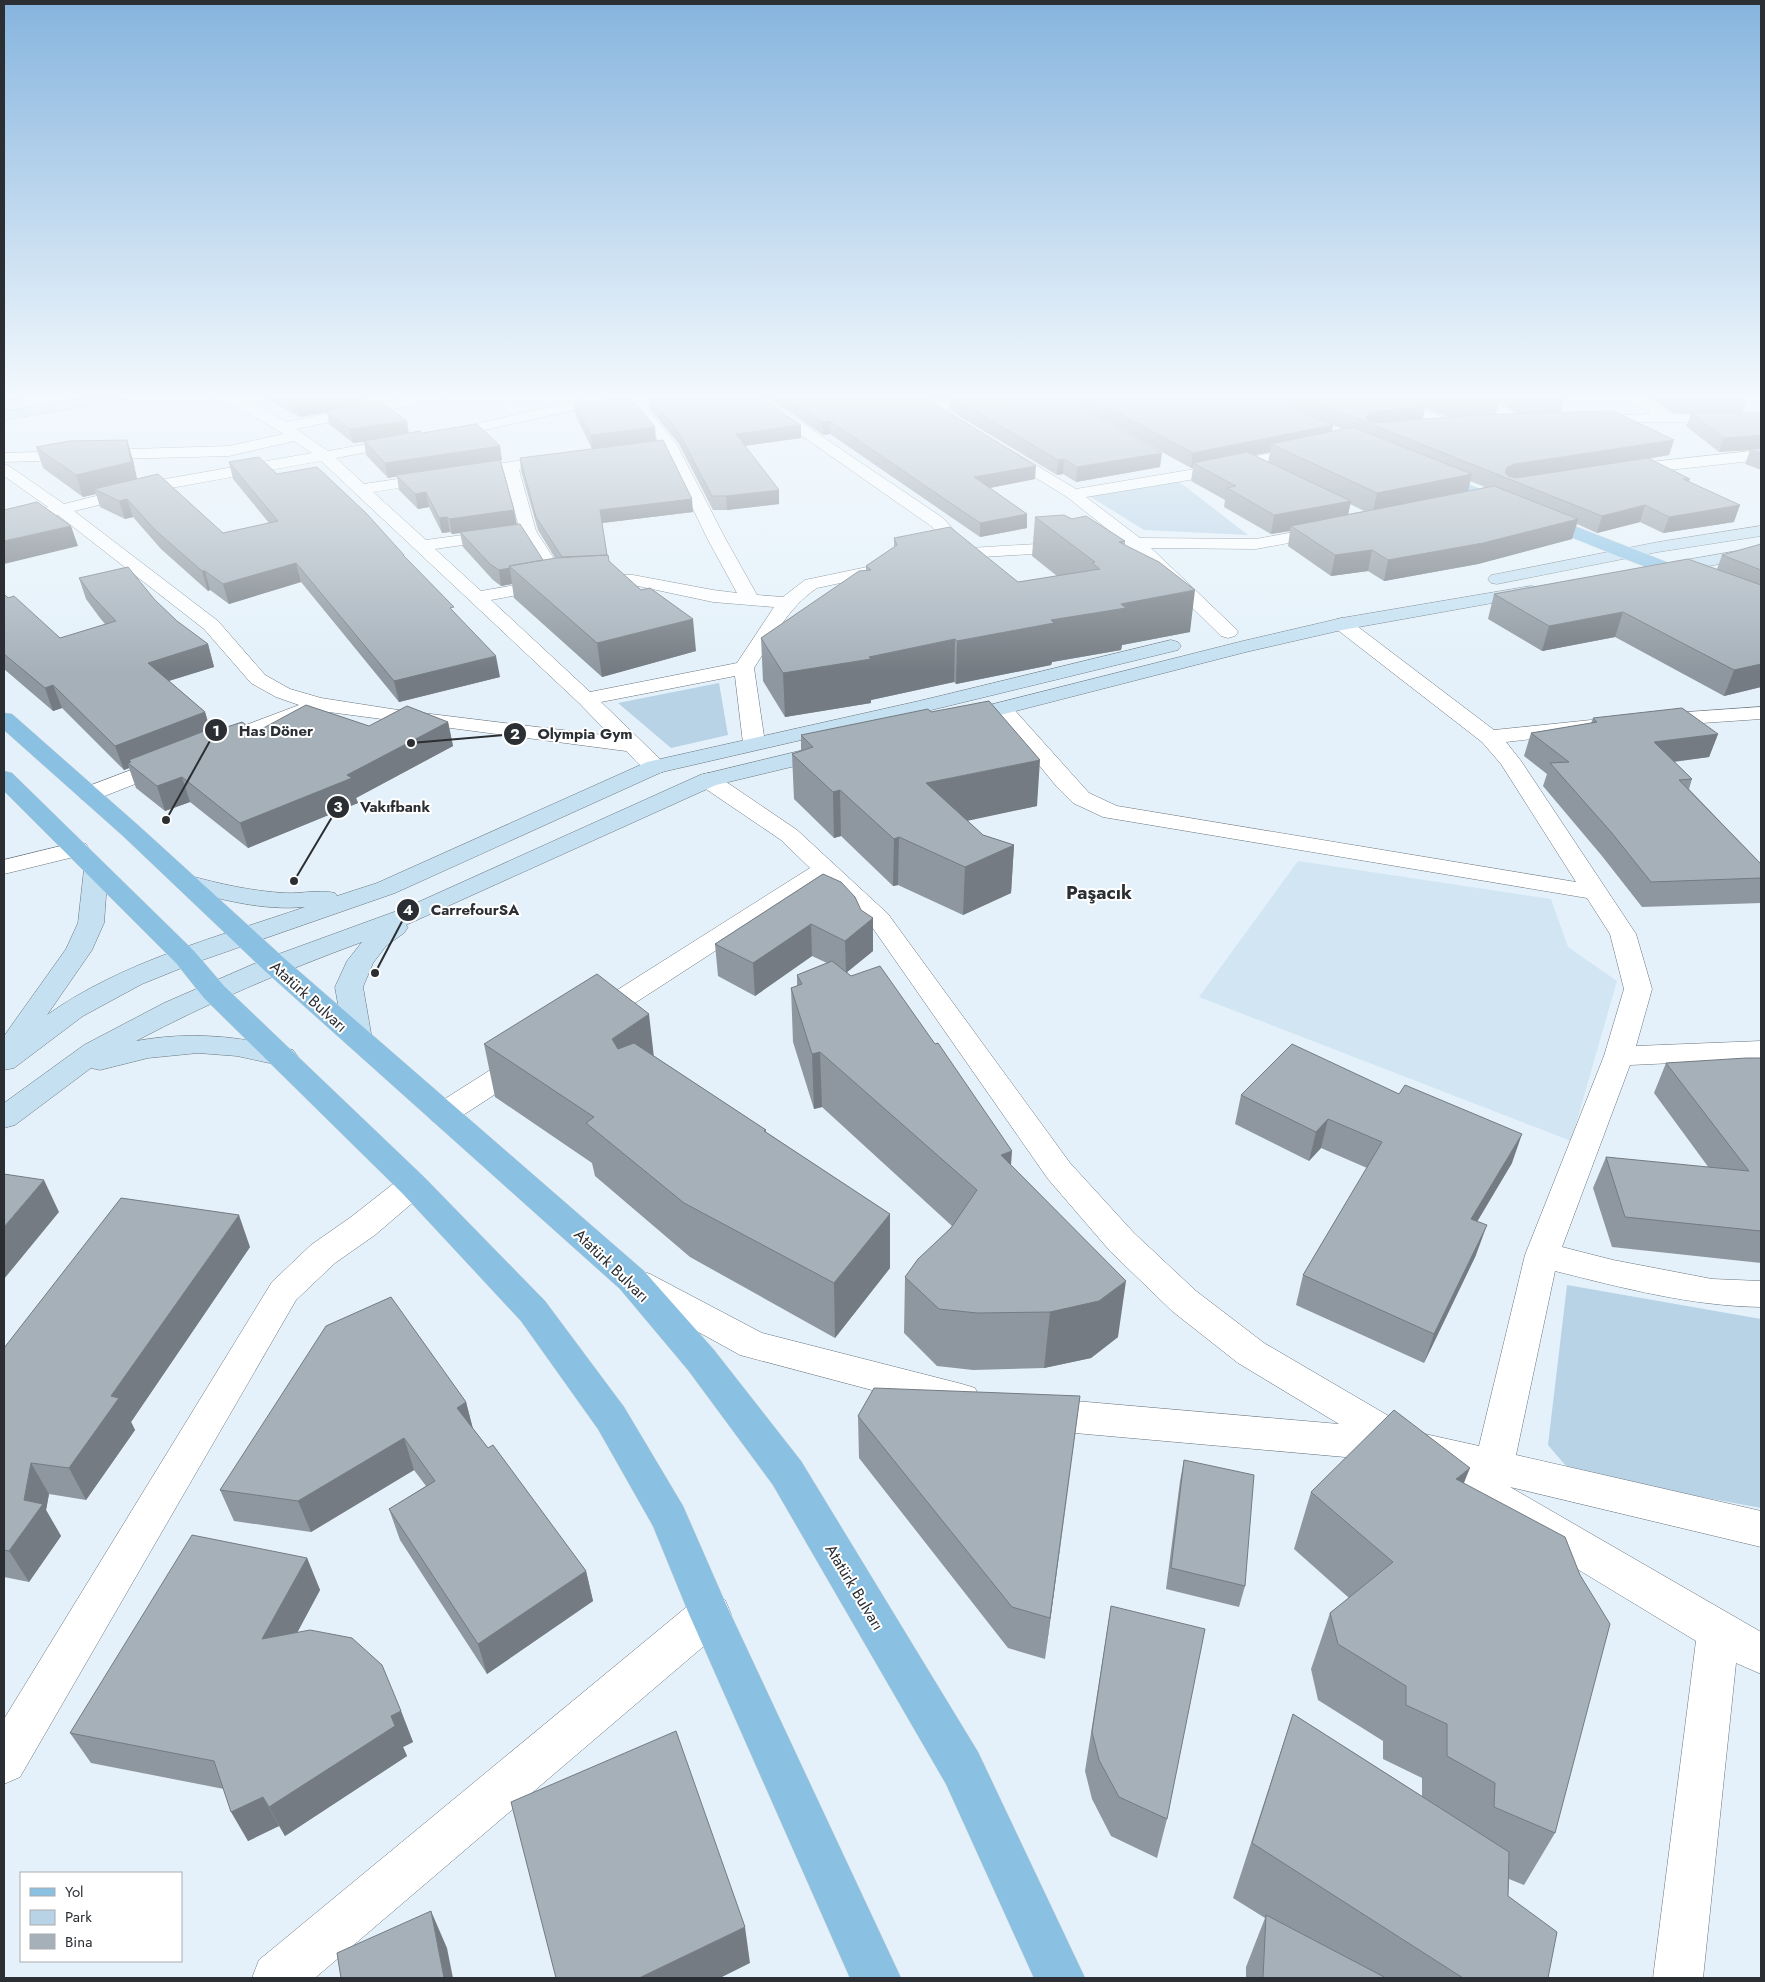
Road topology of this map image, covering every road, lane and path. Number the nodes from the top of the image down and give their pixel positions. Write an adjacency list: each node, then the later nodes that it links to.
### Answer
1 (30, 486): 15 (street)
2 (154, 486): 15 (street)
3 (356, 486): 11 (street)
4 (375, 486): 11 (street)
5 (516, 486): 18 (street)
6 (691, 486): 33 (street)
7 (885, 486): 25 (street)
8 (1060, 486): 12 (street)
9 (1118, 486): 12 (street)
10 (1461, 486): 13 (main road)
11 (359, 489): 22 (street)
12 (1072, 494): 20 (street)
13 (1489, 498): 14 (street); 21 (main road)
14 (1461, 504)
15 (61, 508): 16 (street); 40 (street)
16 (4, 523)
17 (1340, 528): 20 (street)
18 (528, 531): 22 (street); 31 (street)
19 (1761, 531): 23 (main road)
20 (1136, 543): 25 (street); 37 (street)
21 (1628, 545): 23 (main road); 29 (main road); 37 (main road)
22 (421, 546): 32 (street)
23 (1658, 547): 27 (main road)
24 (1761, 552): 27 (main road)
25 (966, 553): 26 (street)
26 (927, 560)
27 (1699, 562): 29 (main road); 30 (main road)
28 (907, 564): 34 (street)
29 (1668, 568): 35 (main road); 36 (main road)
30 (1735, 576)
31 (560, 582): 32 (street); 33 (street)
32 (476, 597): 39 (street)
33 (751, 601): 34 (street)
34 (786, 603): 38 (street)
35 (1761, 604)
36 (1342, 624): 41 (main road); 47 (street)
37 (1228, 632): 48 (main road)
38 (744, 668): 39 (street); 48 (street)
39 (586, 700): 49 (street)
40 (318, 704): 49 (street); 54 (street)
41 (1003, 709): 46 (main road); 60 (street)
42 (1761, 712): 44 (street)
43 (4, 719): 54 (main road, Atatürk Bulvarı)
44 (1638, 722)
45 (1610, 724): 47 (street)
46 (932, 725)
47 (1490, 737): 60 (street)
48 (754, 743): 51 (main road)
49 (631, 745): 51 (street)
50 (848, 746): 53 (main road)
51 (654, 767): 59 (main road)
52 (4, 778): 55 (main road)
53 (708, 780): 57 (street); 61 (main road)
54 (89, 794): 58 (main road, Atatürk Bulvarı)
55 (86, 859): 56 (street); 63 (main road); 72 (main road)
56 (4, 867)
57 (826, 868): 66 (street); 80 (street)
58 (187, 883): 59 (main road); 62 (main road, Atatürk Bulvarı)
59 (386, 888): 62 (main road)
60 (1594, 892): 70 (street)
61 (414, 913): 64 (main road); 67 (main road)
62 (245, 936): 63 (main road); 64 (main road, Atatürk Bulvarı)
63 (185, 957): 65 (main road); 72 (main road)
64 (275, 965): 65 (main road); 67 (main road, Atatürk Bulvarı)
65 (214, 992): 71 (main road); 73 (main road)
66 (576, 1028)
67 (358, 1040): 74 (main road, Atatürk Bulvarı)
68 (543, 1050): 74 (street)
69 (1761, 1050): 70 (street)
70 (1619, 1056): 77 (street)
71 (283, 1057): 73 (main road); 76 (main road)
72 (4, 1059)
73 (66, 1073): 75 (main road)
74 (443, 1114): 78 (main road, Atatürk Bulvarı)
75 (4, 1118)
76 (413, 1184): 83 (main road); 86 (street)
77 (1542, 1255): 79 (street); 81 (street)
78 (632, 1280): 80 (street); 89 (main road, Atatürk Bulvarı)
79 (1761, 1294)
80 (1407, 1446): 81 (street); 84 (street)
81 (1494, 1466): 82 (street)
82 (1761, 1529)
83 (710, 1614): 87 (street); 88 (main road)
84 (1718, 1631): 85 (street); 90 (street)
85 (1761, 1654)
86 (4, 1761)
87 (278, 1978)
88 (876, 1978)
89 (1060, 1978)
90 (1678, 1978)

